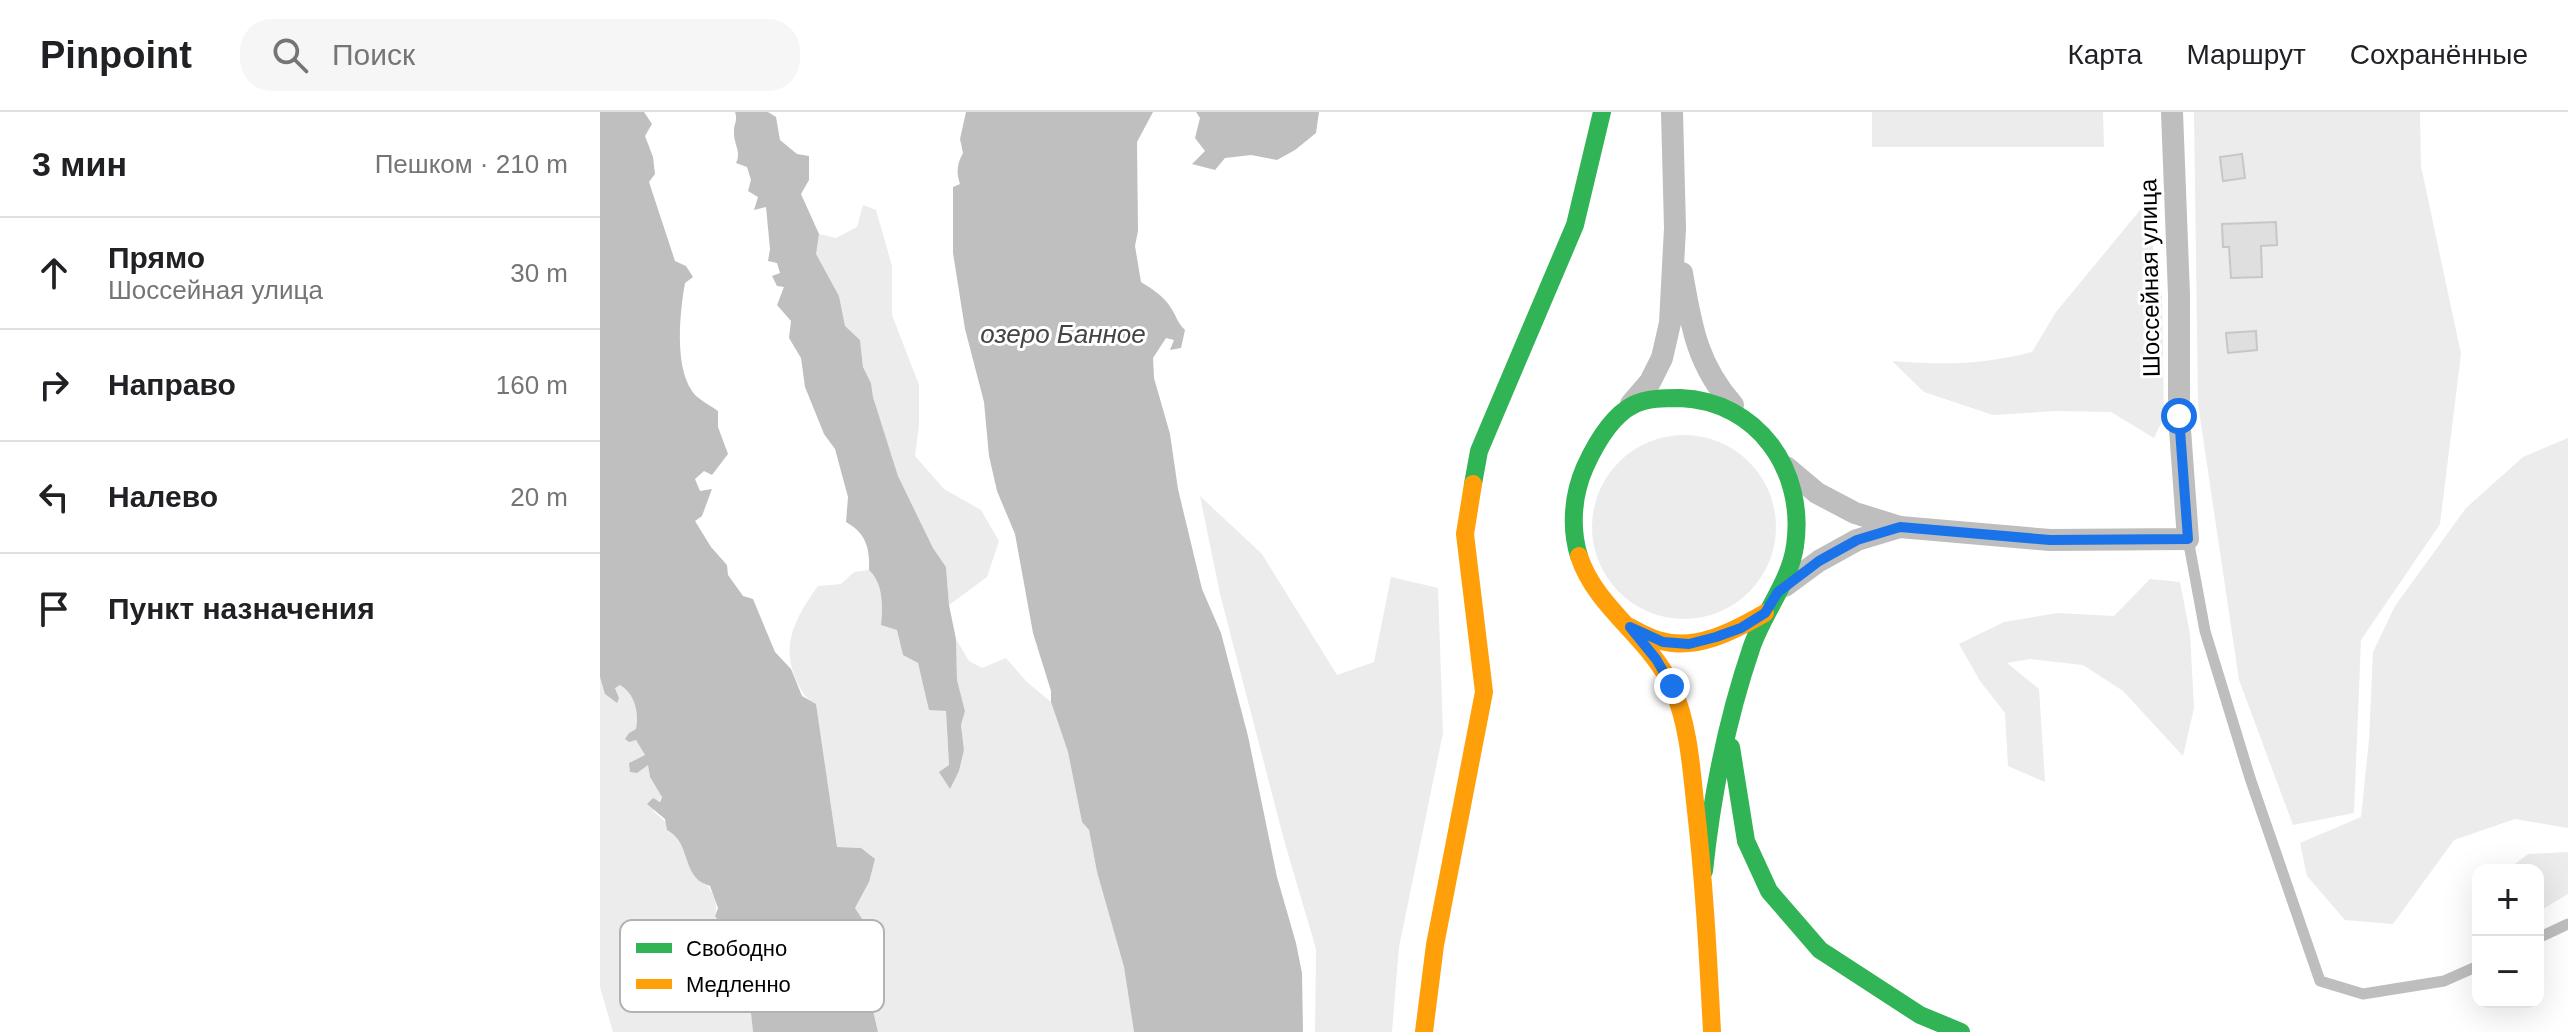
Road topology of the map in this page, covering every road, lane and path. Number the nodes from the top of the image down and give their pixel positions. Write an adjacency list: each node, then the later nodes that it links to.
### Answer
1 (1602, 112): 18 (main road)
2 (1672, 112): 4 (street)
3 (2172, 112): 9 (street, Шоссейная улица)
4 (1675, 228): 5 (street); 6 (street)
5 (1631, 405): 6 (main road); 12 (main road)
6 (1743, 416): 7 (main road)
7 (1785, 467): 8 (street); 10 (main road)
8 (1900, 527): 9 (street); 10 (street)
9 (2188, 539): 17 (lane)
10 (1778, 592): 11 (main road)
11 (1765, 613): 12 (main road); 13 (main road)
12 (1630, 627): 14 (main road)
13 (1728, 730): 14 (main road); 20 (main road)
14 (1704, 871): 19 (main road)
15 (2568, 924): 16 (lane)
16 (2542, 936)
17 (2472, 969)
18 (1424, 1032)
19 (1712, 1032)
20 (1961, 1032)

